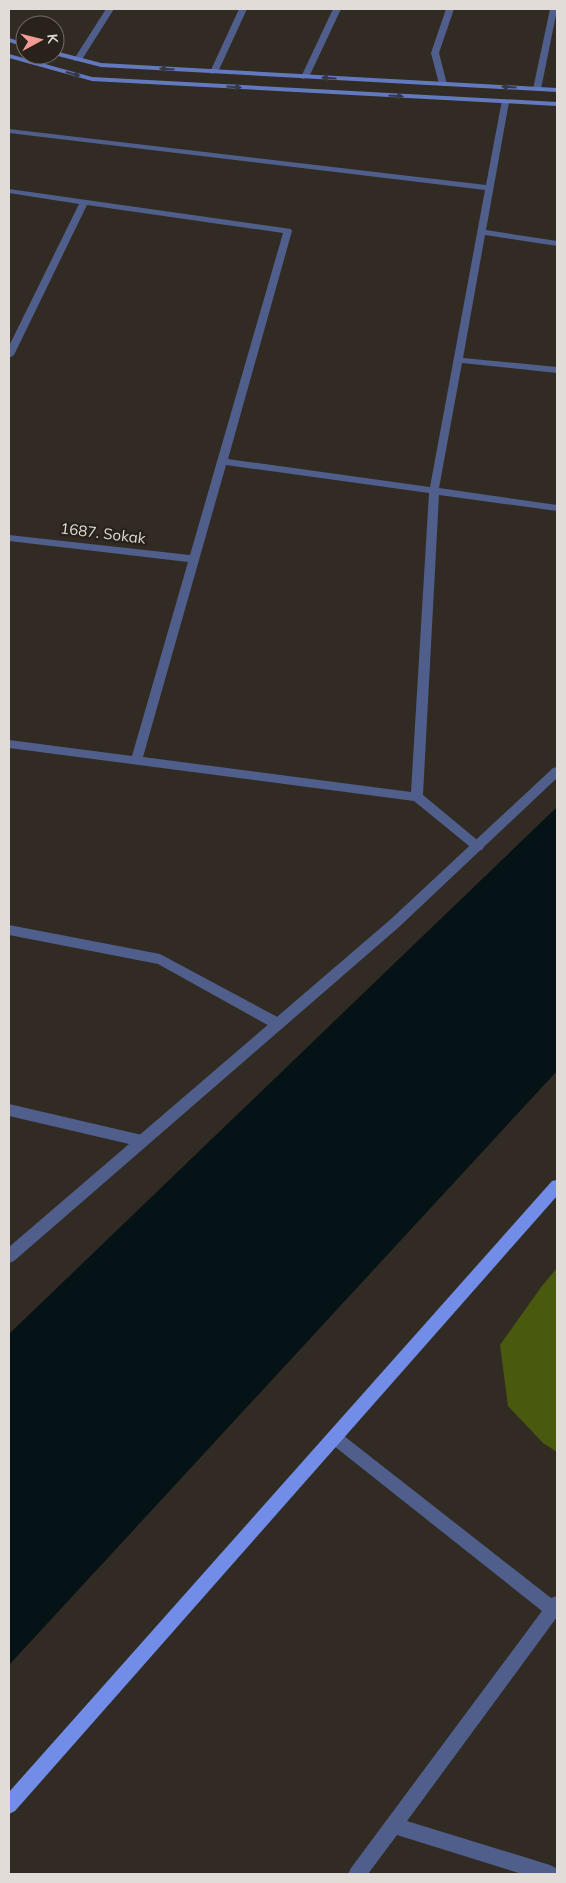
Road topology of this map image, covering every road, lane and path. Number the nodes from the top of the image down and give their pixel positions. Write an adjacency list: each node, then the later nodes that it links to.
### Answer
1 (110, 9): 8 (street)
2 (243, 9): 9 (street)
3 (336, 9): 10 (street)
4 (450, 9): 11 (street)
5 (554, 9): 12 (street)
6 (9, 56): 14 (main road, one-way to 14)
7 (65, 56): 8 (main road)
8 (78, 59): 9 (main road, one-way to 8)
9 (214, 72): 10 (main road)
10 (305, 77): 11 (main road, one-way to 10)
11 (443, 84): 12 (main road, one-way to 11)
12 (537, 89): 13 (main road)
13 (557, 90)
14 (505, 102): 15 (main road); 17 (street)
15 (557, 104)
16 (9, 131): 17 (street)
17 (489, 188): 20 (street)
18 (9, 191): 19 (street)
19 (84, 202): 22 (street); 25 (street)
20 (481, 232): 21 (street); 23 (street)
21 (557, 244)
22 (9, 355)
23 (458, 360): 24 (street); 26 (street)
24 (557, 370)
25 (222, 461): 26 (street); 29 (street)
26 (434, 490): 27 (street); 33 (street)
27 (557, 508)
28 (9, 538): 29 (street, 1687. Sokak)
29 (194, 559): 31 (street)
30 (9, 744): 31 (street)
31 (136, 760): 33 (street)
32 (557, 771): 34 (street)
33 (417, 797): 34 (street)
34 (478, 847): 36 (street)
35 (9, 930): 36 (street)
36 (278, 1024): 38 (street)
37 (9, 1110): 38 (street)
38 (142, 1141): 40 (street)
39 (557, 1186): 41 (main road)
40 (9, 1256)
41 (334, 1437): 42 (street); 43 (main road)
42 (555, 1607): 44 (street)
43 (9, 1805)
44 (394, 1825): 45 (street); 46 (street)
45 (357, 1874)
46 (550, 1874)

